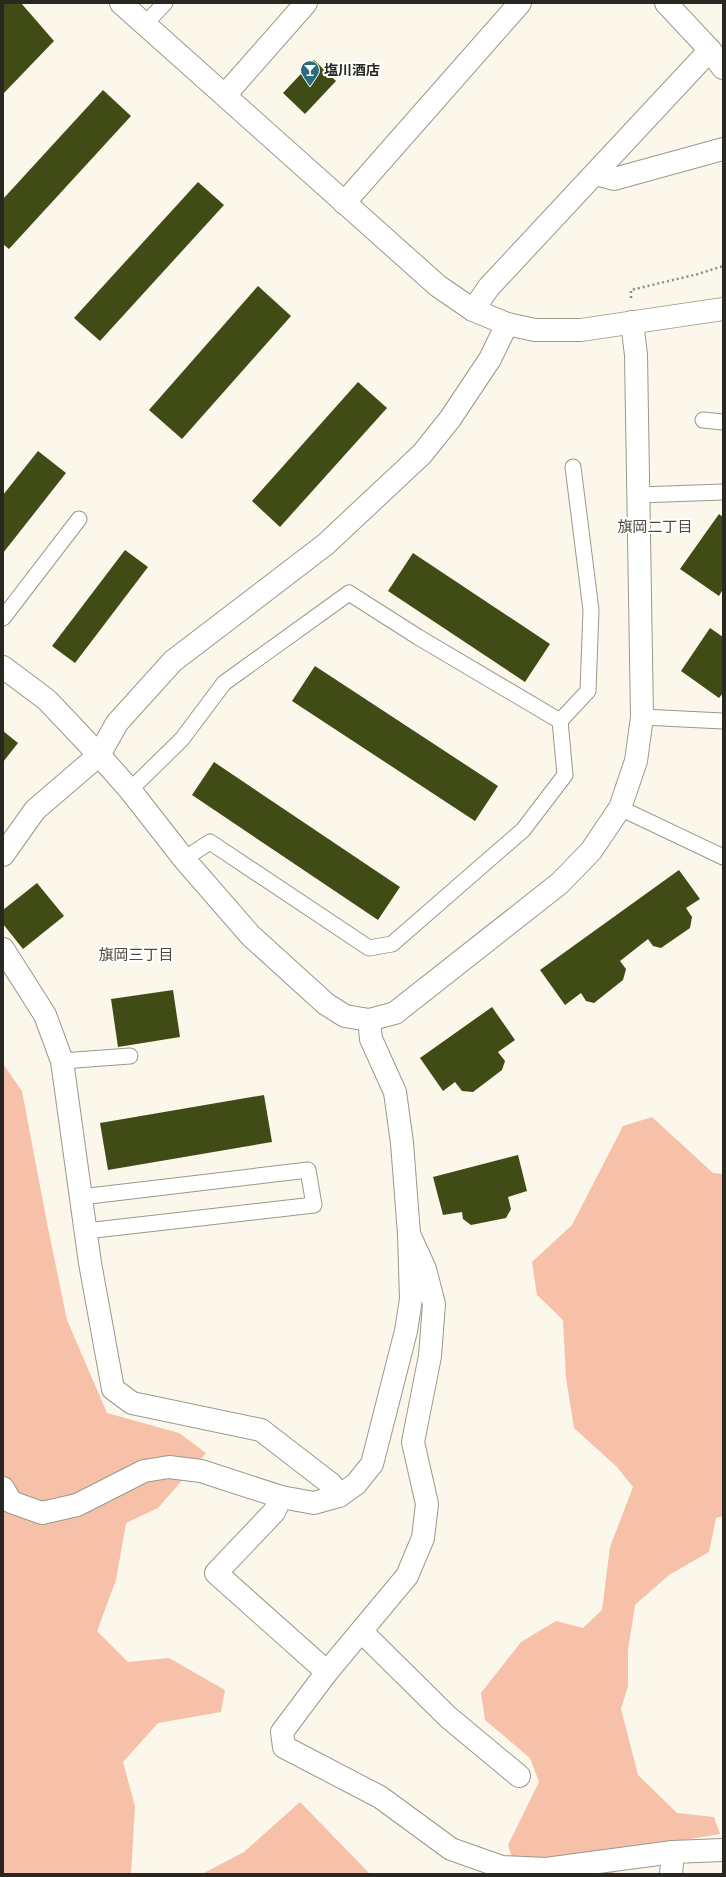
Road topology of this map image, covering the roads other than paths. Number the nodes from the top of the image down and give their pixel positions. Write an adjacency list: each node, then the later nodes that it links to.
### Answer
1 (121, 3): 6 (street)
2 (166, 3): 6 (lane)
3 (306, 3): 9 (street)
4 (520, 3): 12 (street)
5 (666, 3): 7 (street)
6 (145, 24): 9 (street)
7 (710, 50): 8 (street); 11 (street)
8 (723, 68)
9 (224, 95): 12 (street)
10 (723, 149): 11 (street)
11 (596, 174): 14 (street)
12 (344, 203): 14 (street)
13 (723, 309): 15 (street)
14 (473, 310): 16 (street)
15 (632, 322): 16 (street); 21 (street)
16 (507, 324): 28 (street)
17 (703, 420): 18 (lane)
18 (723, 422)
19 (573, 467): 26 (lane)
20 (723, 492): 21 (lane)
21 (639, 495): 25 (street)
22 (79, 519): 23 (lane)
23 (6, 609)
24 (3, 667): 28 (street)
25 (642, 717): 27 (lane); 30 (street)
26 (560, 721): 29 (lane); 33 (lane)
27 (723, 721)
28 (99, 755): 29 (street); 31 (street)
29 (130, 790): 33 (street)
30 (620, 808): 32 (lane); 35 (street)
31 (3, 855)
32 (723, 857)
33 (184, 859): 35 (street)
34 (3, 949): 37 (street)
35 (369, 1020): 40 (street)
36 (130, 1056): 37 (lane)
37 (62, 1061): 38 (street)
38 (81, 1197): 39 (street); 39 (lane)
39 (86, 1232): 42 (street)
40 (410, 1234): 42 (street); 44 (street)
41 (3, 1488): 43 (street)
42 (339, 1496): 43 (street)
43 (281, 1498): 45 (street)
44 (362, 1632): 45 (street); 46 (street)
45 (327, 1672): 48 (street)
46 (520, 1776)
47 (723, 1850): 48 (street)
48 (672, 1852): 49 (street)
49 (671, 1874)

